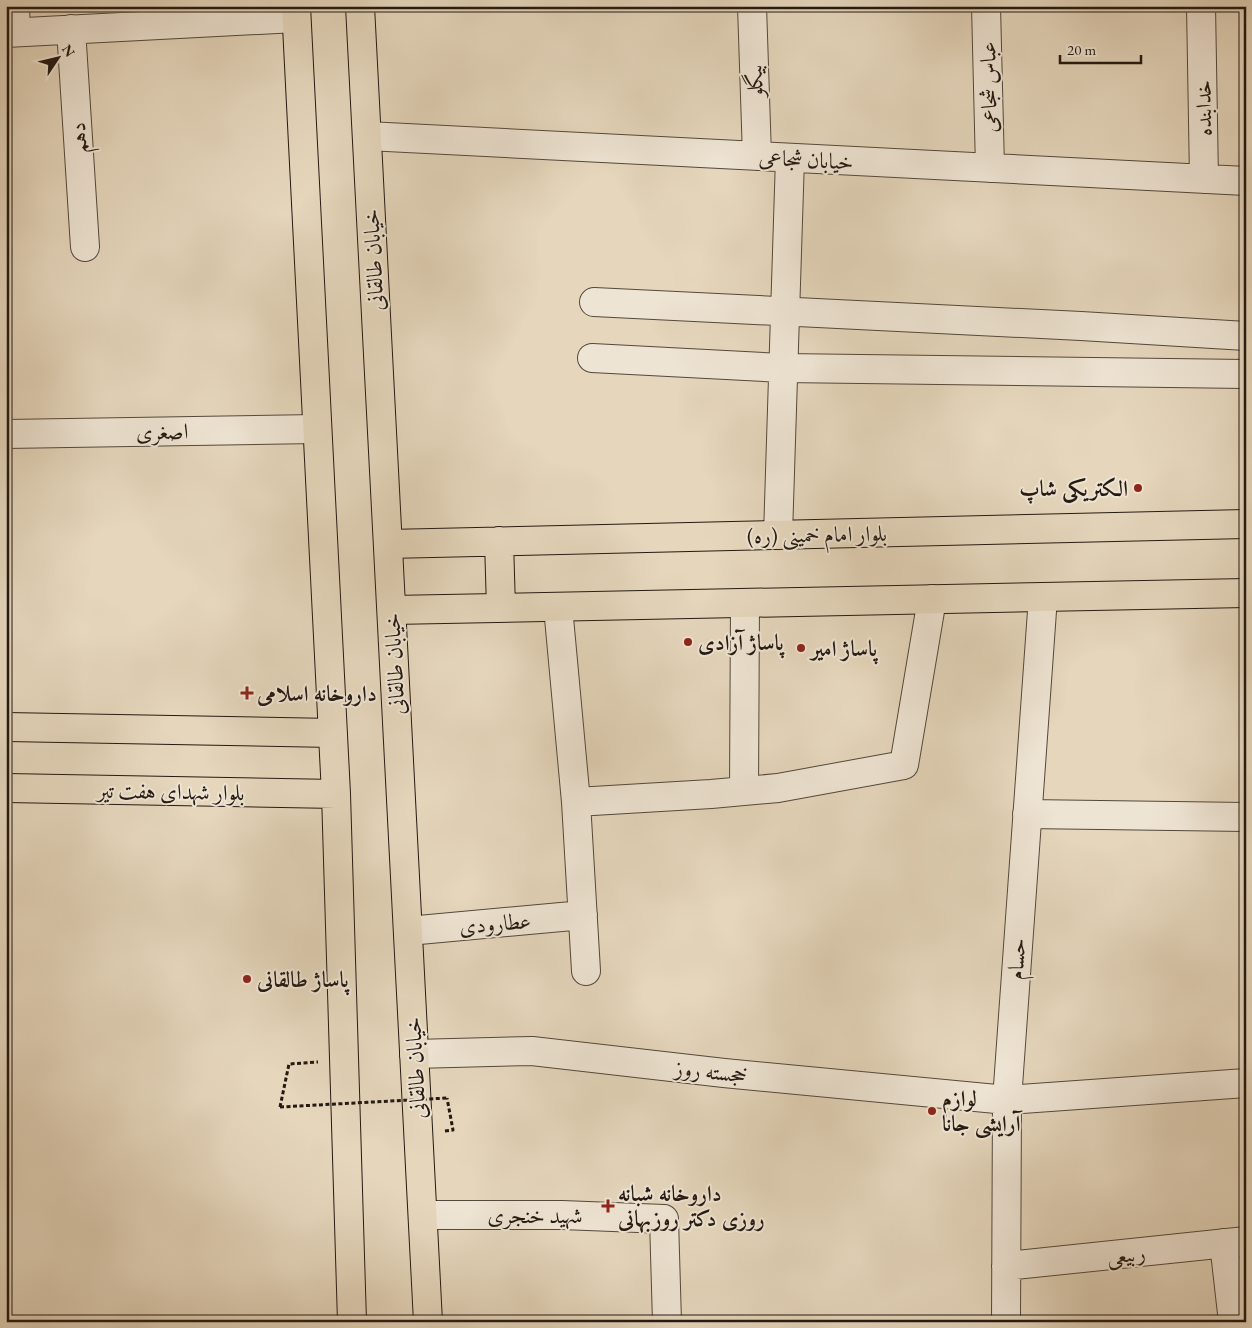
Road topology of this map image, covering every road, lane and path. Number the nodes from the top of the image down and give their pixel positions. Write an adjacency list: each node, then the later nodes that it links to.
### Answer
1 (360, 6): 8 (main road, خیابان طالقانی)
2 (752, 6): 9 (street, بیگلو)
3 (986, 6): 11 (street, عباس شجاعی)
4 (1201, 6): 12 (street, خدابنده)
5 (296, 12): 7 (street); 21 (main road)
6 (12, 24): 7 (street)
7 (71, 29): 14 (street, دهم)
8 (367, 136): 9 (street, خیابان شجاعی); 26 (main road, خیابان طالقانی)
9 (757, 156): 10 (street, خیابان شجاعی)
10 (790, 158): 11 (street, خیابان شجاعی); 16 (street)
11 (990, 168): 12 (street, خیابان شجاعی)
12 (1204, 179): 13 (street, خیابان شجاعی)
13 (1246, 181)
14 (86, 248)
15 (594, 302): 16 (street)
16 (785, 311): 17 (street); 19 (street)
17 (1246, 336)
18 (592, 358): 19 (street)
19 (783, 368): 20 (street); 24 (street)
20 (1246, 374)
21 (317, 429): 22 (street, اصغری); 35 (main road)
22 (6, 434)
23 (1246, 524): 24 (main road, بلوار امام خمینی (ره))
24 (778, 535): 25 (main road, بلوار امام خمینی (ره))
25 (499, 541): 26 (main road, بلوار امام خمینی (ره)); 32 (main road)
26 (388, 544): 33 (main road, خیابان طالقانی)
27 (1246, 593): 28 (main road)
28 (1043, 597): 29 (main road); 40 (street, حسام)
29 (932, 599): 30 (main road); 37 (street)
30 (745, 603): 31 (main road); 37 (street)
31 (558, 607): 32 (main road); 39 (street)
32 (501, 608): 33 (main road)
33 (392, 610): 43 (main road, خیابان طالقانی)
34 (6, 727): 35 (main road)
35 (333, 733): 38 (main road)
36 (6, 788): 38 (main road, بلوار شهدای هفت تیر)
37 (744, 791): 39 (street)
38 (336, 794): 54 (main road)
39 (576, 802): 42 (street)
40 (1027, 814): 41 (street); 48 (street, حسام)
41 (1246, 817)
42 (583, 915): 43 (street, عطارودی); 44 (street)
43 (408, 931): 45 (main road, خیابان طالقانی)
44 (586, 971)
45 (414, 1054): 48 (street, خجسته روز); 50 (main road, خیابان طالقانی)
46 (289, 1064): 49 (path, bridge)
47 (1246, 1083): 48 (street, خجسته روز)
48 (1007, 1100): 52 (street, حسام)
49 (452, 1130)
50 (423, 1216): 53 (main road, خیابان طالقانی); 55 (street, شهید خنجری)
51 (1235, 1242): 52 (street, ربیعی); 57 (street)
52 (1006, 1266): 56 (street, حسام)
53 (428, 1321)
54 (352, 1322)
55 (667, 1322)
56 (1006, 1322)
57 (1234, 1322)

